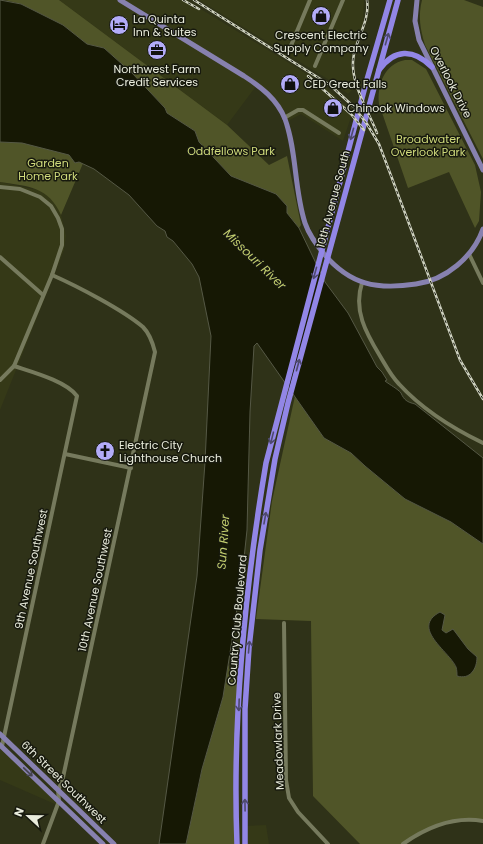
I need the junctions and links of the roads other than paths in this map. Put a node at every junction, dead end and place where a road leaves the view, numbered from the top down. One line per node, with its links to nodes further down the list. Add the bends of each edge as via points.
1 (120, 0): 11 (main road, via 264,89)
2 (310, 0): 7 (street)
3 (343, 0): 8 (street)
4 (390, 0): 24 (highway, 10th Avenue South, one-way to 24)
5 (398, 0): 10 (highway, 10th Avenue South, one-way to 5)
6 (417, 0): 9 (main road, Overlook Drive, via 416,31)
7 (290, 48)
8 (315, 66)
9 (432, 67): 10 (highway, via 424,59 406,53 384,63); 13 (main road, Overlook Drive)
10 (377, 74): 25 (highway, 10th Avenue South, one-way to 10)
11 (284, 118): 12 (street, via 303,110); 19 (main road, via 290,135 305,223 313,241 340,272)
12 (339, 133)
13 (483, 170)
14 (0, 187): 18 (street, via 36,195 51,206 62,229 62,244)
15 (483, 229): 16 (main road)
16 (469, 254): 19 (main road, via 441,276 421,283 381,286); 20 (street)
17 (0, 257): 21 (street)
18 (52, 275): 21 (street); 28 (street, 10th Avenue Southwest, via 115,309 143,328 150,337 155,356)
19 (362, 283): 26 (street, via 358,295 360,318 369,339 391,374 415,399)
20 (483, 283)
21 (43, 295): 22 (street)
22 (14, 366): 23 (street); 27 (street, 9th Avenue Southwest, via 57,382 72,390 77,396)
23 (0, 380)
24 (282, 400): 38 (highway, Country Club Boulevard, one-way to 38, via 266,463 244,629 237,762)
25 (288, 403): 39 (highway, Country Club Boulevard, one-way to 25, via 245,709 249,648 260,550 275,459)
26 (483, 444)
27 (65, 454): 28 (street); 30 (street, 9th Avenue Southwest)
28 (131, 468): 32 (street, 10th Avenue Southwest, via 62,782)
29 (284, 623): 40 (street, Meadowlark Drive, via 286,780 289,798 298,812)
30 (2, 736): 31 (street, 9th Avenue Southwest); 32 (main road, 6th Street Southwest)
31 (1, 746): 33 (main road, 6th Street Southwest, one-way to 33)
32 (58, 790): 33 (street, 10th Avenue Southwest); 37 (main road, 6th Street Southwest)
33 (59, 801): 35 (street, 10th Avenue Southwest); 36 (main road, 6th Street Southwest)
34 (483, 821): 41 (street, via 461,820 428,828)
35 (43, 844)
36 (103, 844)
37 (114, 844)
38 (238, 844)
39 (245, 844)
40 (328, 844)
41 (403, 844)

